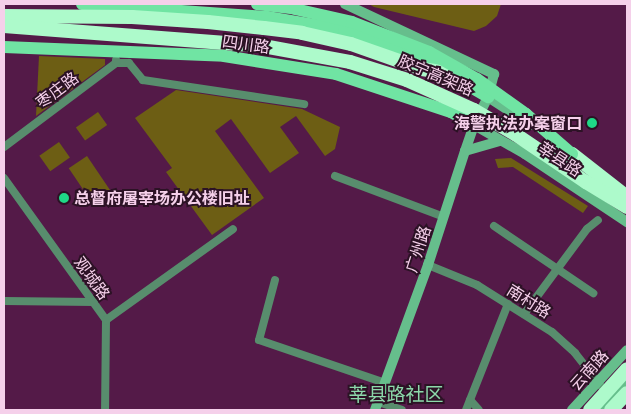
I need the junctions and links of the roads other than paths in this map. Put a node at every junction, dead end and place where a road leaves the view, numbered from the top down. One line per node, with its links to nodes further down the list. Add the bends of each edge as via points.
1 (92, 4): 8 (main road, 四川路, via 267,16 344,30 395,48)
2 (257, 4): 15 (main road, bridge, via 352,22 422,49 468,73 509,101)
3 (345, 4): 9 (street, 广州路, via 494,74)
4 (4, 16): 8 (highway, via 132,17 264,28 351,44 422,69)
5 (4, 26): 20 (highway, 胶宁高架路, bridge, via 284,48 350,62 407,80 474,110)
6 (4, 47): 7 (main road, 四川路)
7 (116, 57): 10 (street, via 129,63 143,80); 11 (main road, 四川路, via 224,56 336,74 451,112); 13 (street, 枣庄路)
8 (447, 73): 9 (main road, 四川路)
9 (488, 96): 11 (street, 广州路); 18 (street, 莘县路)
10 (304, 104)
11 (474, 125): 12 (street, 莘县路); 14 (street, 广州路)
12 (501, 141): 14 (street); 23 (street, 莘县路)
13 (4, 147)
14 (465, 151): 21 (street, 广州路)
15 (572, 154): 19 (highway)
16 (335, 176): 21 (street)
17 (4, 178): 31 (street, 观城路)
18 (627, 190)
19 (627, 197)
20 (627, 207)
21 (444, 216): 26 (street, 广州路)
22 (598, 220): 27 (street, via 587,229)
23 (627, 222)
24 (494, 226): 27 (street)
25 (233, 229): 34 (street)
26 (428, 265): 32 (street, 南村路, via 477,285); 39 (street, 广州路)
27 (557, 269): 29 (street); 33 (street)
28 (275, 280): 39 (street, via 259,340)
29 (593, 294)
30 (4, 301): 31 (street)
31 (94, 302): 34 (street, 观城路)
32 (508, 304): 33 (street, 南村路); 41 (street)
33 (524, 314): 38 (street, 南村路, via 552,332 575,353)
34 (106, 320): 44 (street, 观城路)
35 (627, 350): 38 (street, 云南路)
36 (627, 368): 49 (highway, bridge)
37 (627, 380): 42 (street)
38 (598, 382): 42 (street, 南村路); 48 (street, 云南路)
39 (385, 383): 43 (street, 广州路)
40 (627, 393): 42 (highway)
41 (470, 400): 46 (street); 47 (street)
42 (611, 404): 50 (street)
43 (377, 406): 45 (street)
44 (105, 410)
45 (402, 410)
46 (466, 410)
47 (479, 410)
48 (572, 410)
49 (590, 410)
50 (600, 410)

